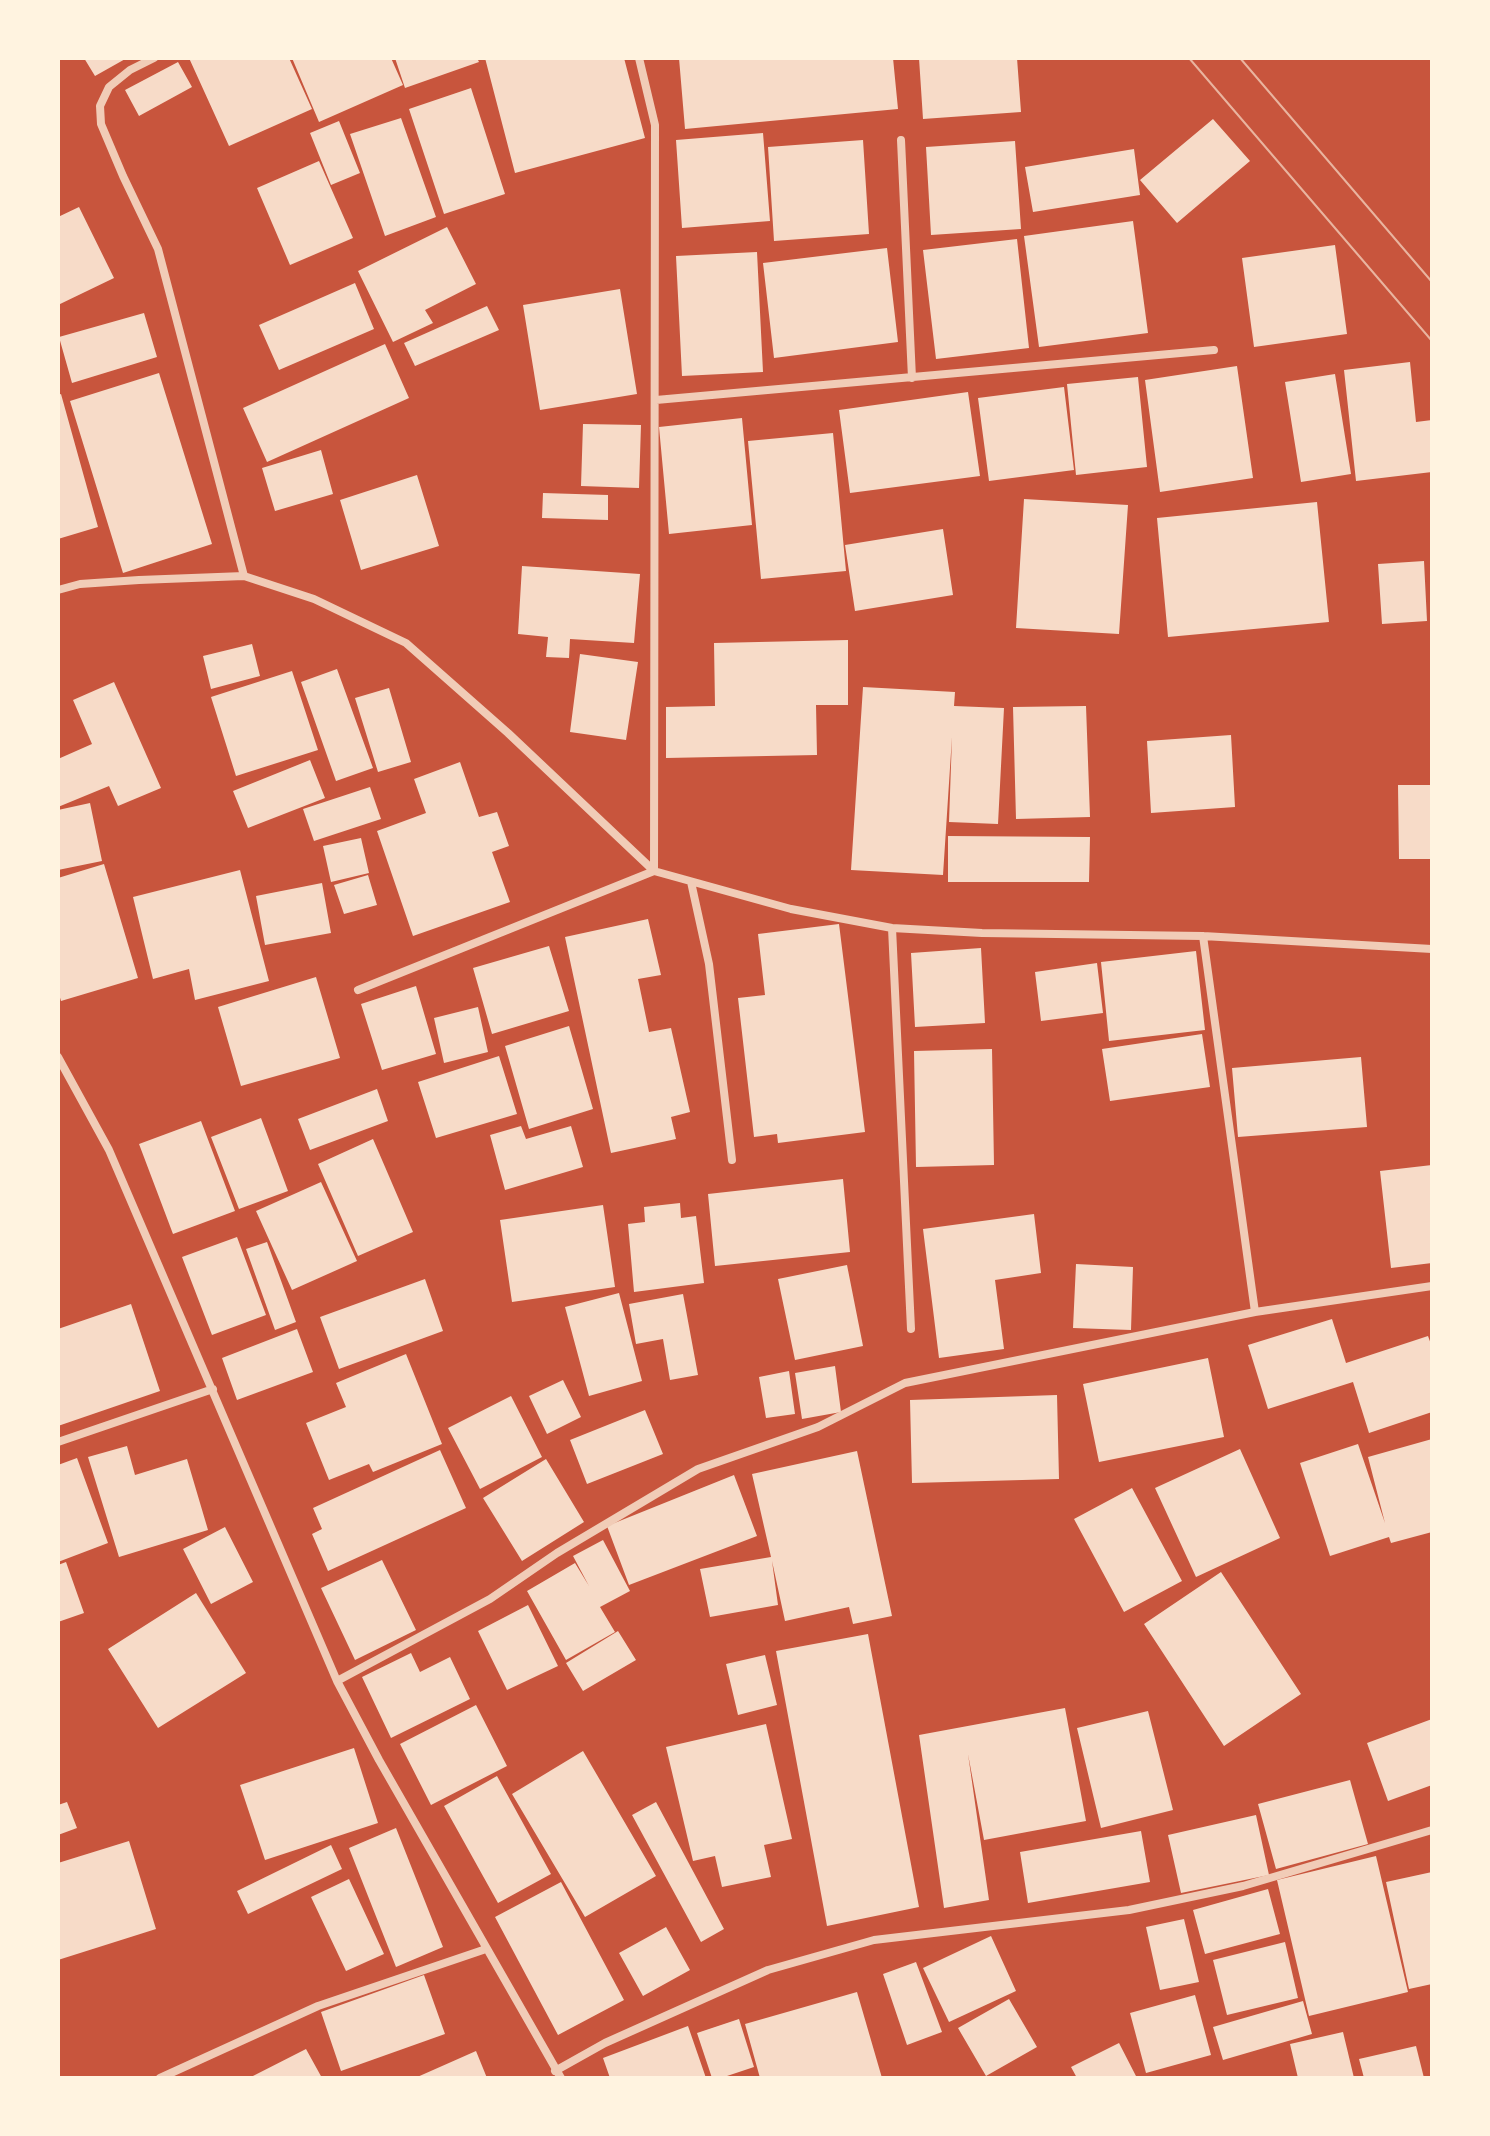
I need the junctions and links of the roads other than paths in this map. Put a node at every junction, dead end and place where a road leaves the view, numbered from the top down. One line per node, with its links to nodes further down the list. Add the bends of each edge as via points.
1 (154, 58): 7 (street, via 109,87 100,106 101,124 158,249)
2 (639, 58): 6 (street, via 655,125)
3 (901, 140): 5 (street)
4 (1214, 350): 5 (street)
5 (912, 378): 6 (street)
6 (656, 400): 9 (street)
7 (244, 576): 8 (street, via 80,584); 9 (street, via 314,599 406,643)
8 (58, 590)
9 (654, 871): 10 (street); 14 (street)
10 (691, 882): 11 (street, via 791,909); 16 (street, via 709,964)
11 (892, 928): 12 (street); 19 (street)
12 (1203, 936): 13 (street); 18 (street)
13 (1432, 949)
14 (358, 990)
15 (58, 1057): 20 (street, via 109,1150)
16 (732, 1160)
17 (1432, 1286): 18 (street)
18 (1255, 1312): 22 (street, via 905,1383 818,1427 698,1469 637,1502 490,1599)
19 (911, 1329)
20 (213, 1389): 21 (street); 22 (street)
21 (58, 1442)
22 (337, 1681): 24 (street)
23 (1432, 1830): 25 (street, via 1243,1886 1129,1910 874,1940 768,1970 605,2043)
24 (486, 1949): 25 (street); 26 (street, via 318,2006)
25 (558, 2074)
26 (160, 2078)

